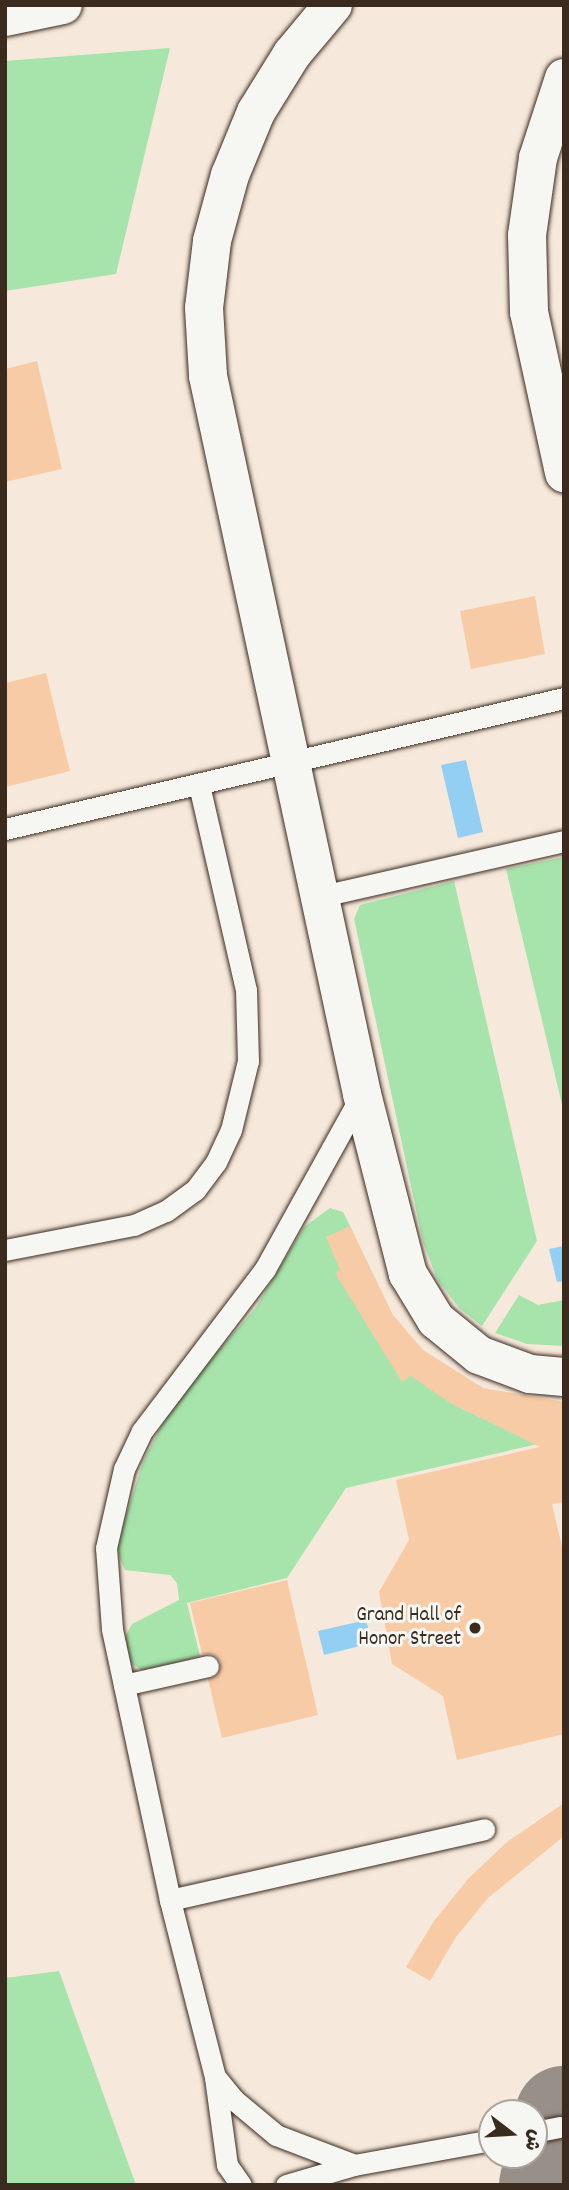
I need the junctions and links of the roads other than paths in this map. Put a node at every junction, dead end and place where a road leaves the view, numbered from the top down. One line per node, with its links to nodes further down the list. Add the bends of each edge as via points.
1 (63, 5): 3 (street)
2 (333, 5): 7 (street, via 292,54 256,112 212,241 205,308 210,390)
3 (5, 18)
4 (564, 78): 5 (street, via 538,158 527,235 529,312)
5 (564, 473)
6 (564, 698): 7 (lane)
7 (289, 763): 8 (lane); 11 (street)
8 (200, 785): 9 (lane); 13 (lane, via 246,990 248,1061 231,1130 216,1162 195,1190 166,1211 134,1225)
9 (5, 829)
10 (564, 841): 11 (lane)
11 (318, 897): 12 (street)
12 (362, 1094): 14 (street, via 398,1248 420,1298 436,1320 479,1355 530,1374); 16 (lane, via 272,1258 165,1397 124,1469 106,1548 106,1589)
13 (5, 1250)
14 (564, 1377)
15 (208, 1665): 16 (lane)
16 (124, 1685): 18 (lane)
17 (484, 1829): 18 (lane)
18 (170, 1900): 19 (lane)
19 (215, 2077): 23 (lane, via 233,2099 276,2135); 24 (lane, via 228,2165)
20 (560, 2127): 21 (lane)
21 (548, 2129)
22 (478, 2143): 23 (lane)
23 (354, 2165): 25 (lane)
24 (241, 2185)
25 (286, 2185)

